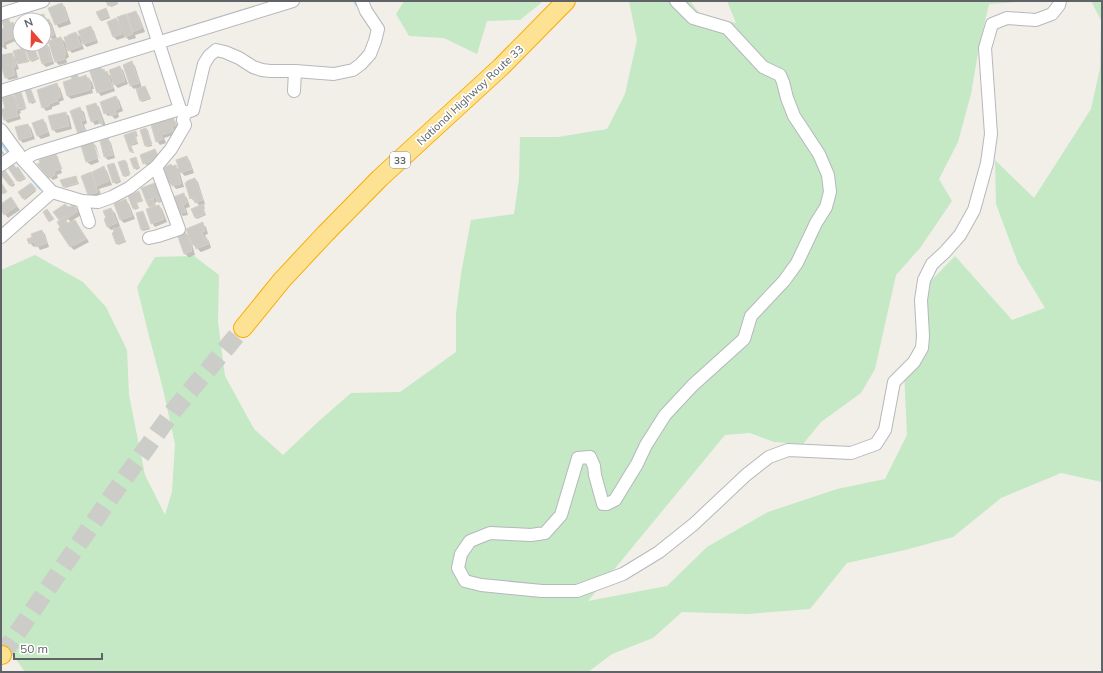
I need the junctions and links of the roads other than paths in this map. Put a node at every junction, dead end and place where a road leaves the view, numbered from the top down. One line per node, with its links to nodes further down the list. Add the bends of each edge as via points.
1 (43, 1): 8 (street)
2 (145, 1): 9 (street)
3 (293, 1): 9 (street)
4 (362, 1): 10 (street, via 378,29 370,54 361,64 353,70 334,74)
5 (566, 1): 23 (highway, National Highway Route 33 / 33, via 501,68 380,178 282,280)
6 (676, 1): 7 (street, via 693,18 727,28 763,67 780,75 794,116 816,149 828,175 830,192 826,207 797,263 751,316 744,339 693,385 665,415 614,500 603,504 590,457 578,458 561,515 544,533 490,533 470,541 461,554 458,568 465,582 542,591 578,591 623,574 659,552 768,457 788,450 851,453 876,444 885,430 894,382 914,362 922,348 921,300 924,280 932,264 960,235 974,210 987,164 991,134 985,48 992,24 1008,18 1036,20 1052,14)
7 (1060, 1)
8 (1, 14)
9 (158, 42): 11 (street); 13 (street)
10 (295, 71): 12 (street); 13 (street, via 262,70 216,50 204,64 193,110)
11 (1, 91)
12 (294, 91)
13 (183, 111): 15 (street); 17 (street, via 185,125 171,149)
14 (1, 130): 15 (street)
15 (20, 156): 16 (street); 18 (street)
16 (1, 165)
17 (156, 167): 19 (street, via 129,188 112,197 98,202); 22 (street, via 179,229)
18 (52, 192): 19 (street); 21 (street)
19 (82, 201): 20 (street)
20 (89, 222)
21 (1, 237)
22 (148, 238)
23 (243, 328)

